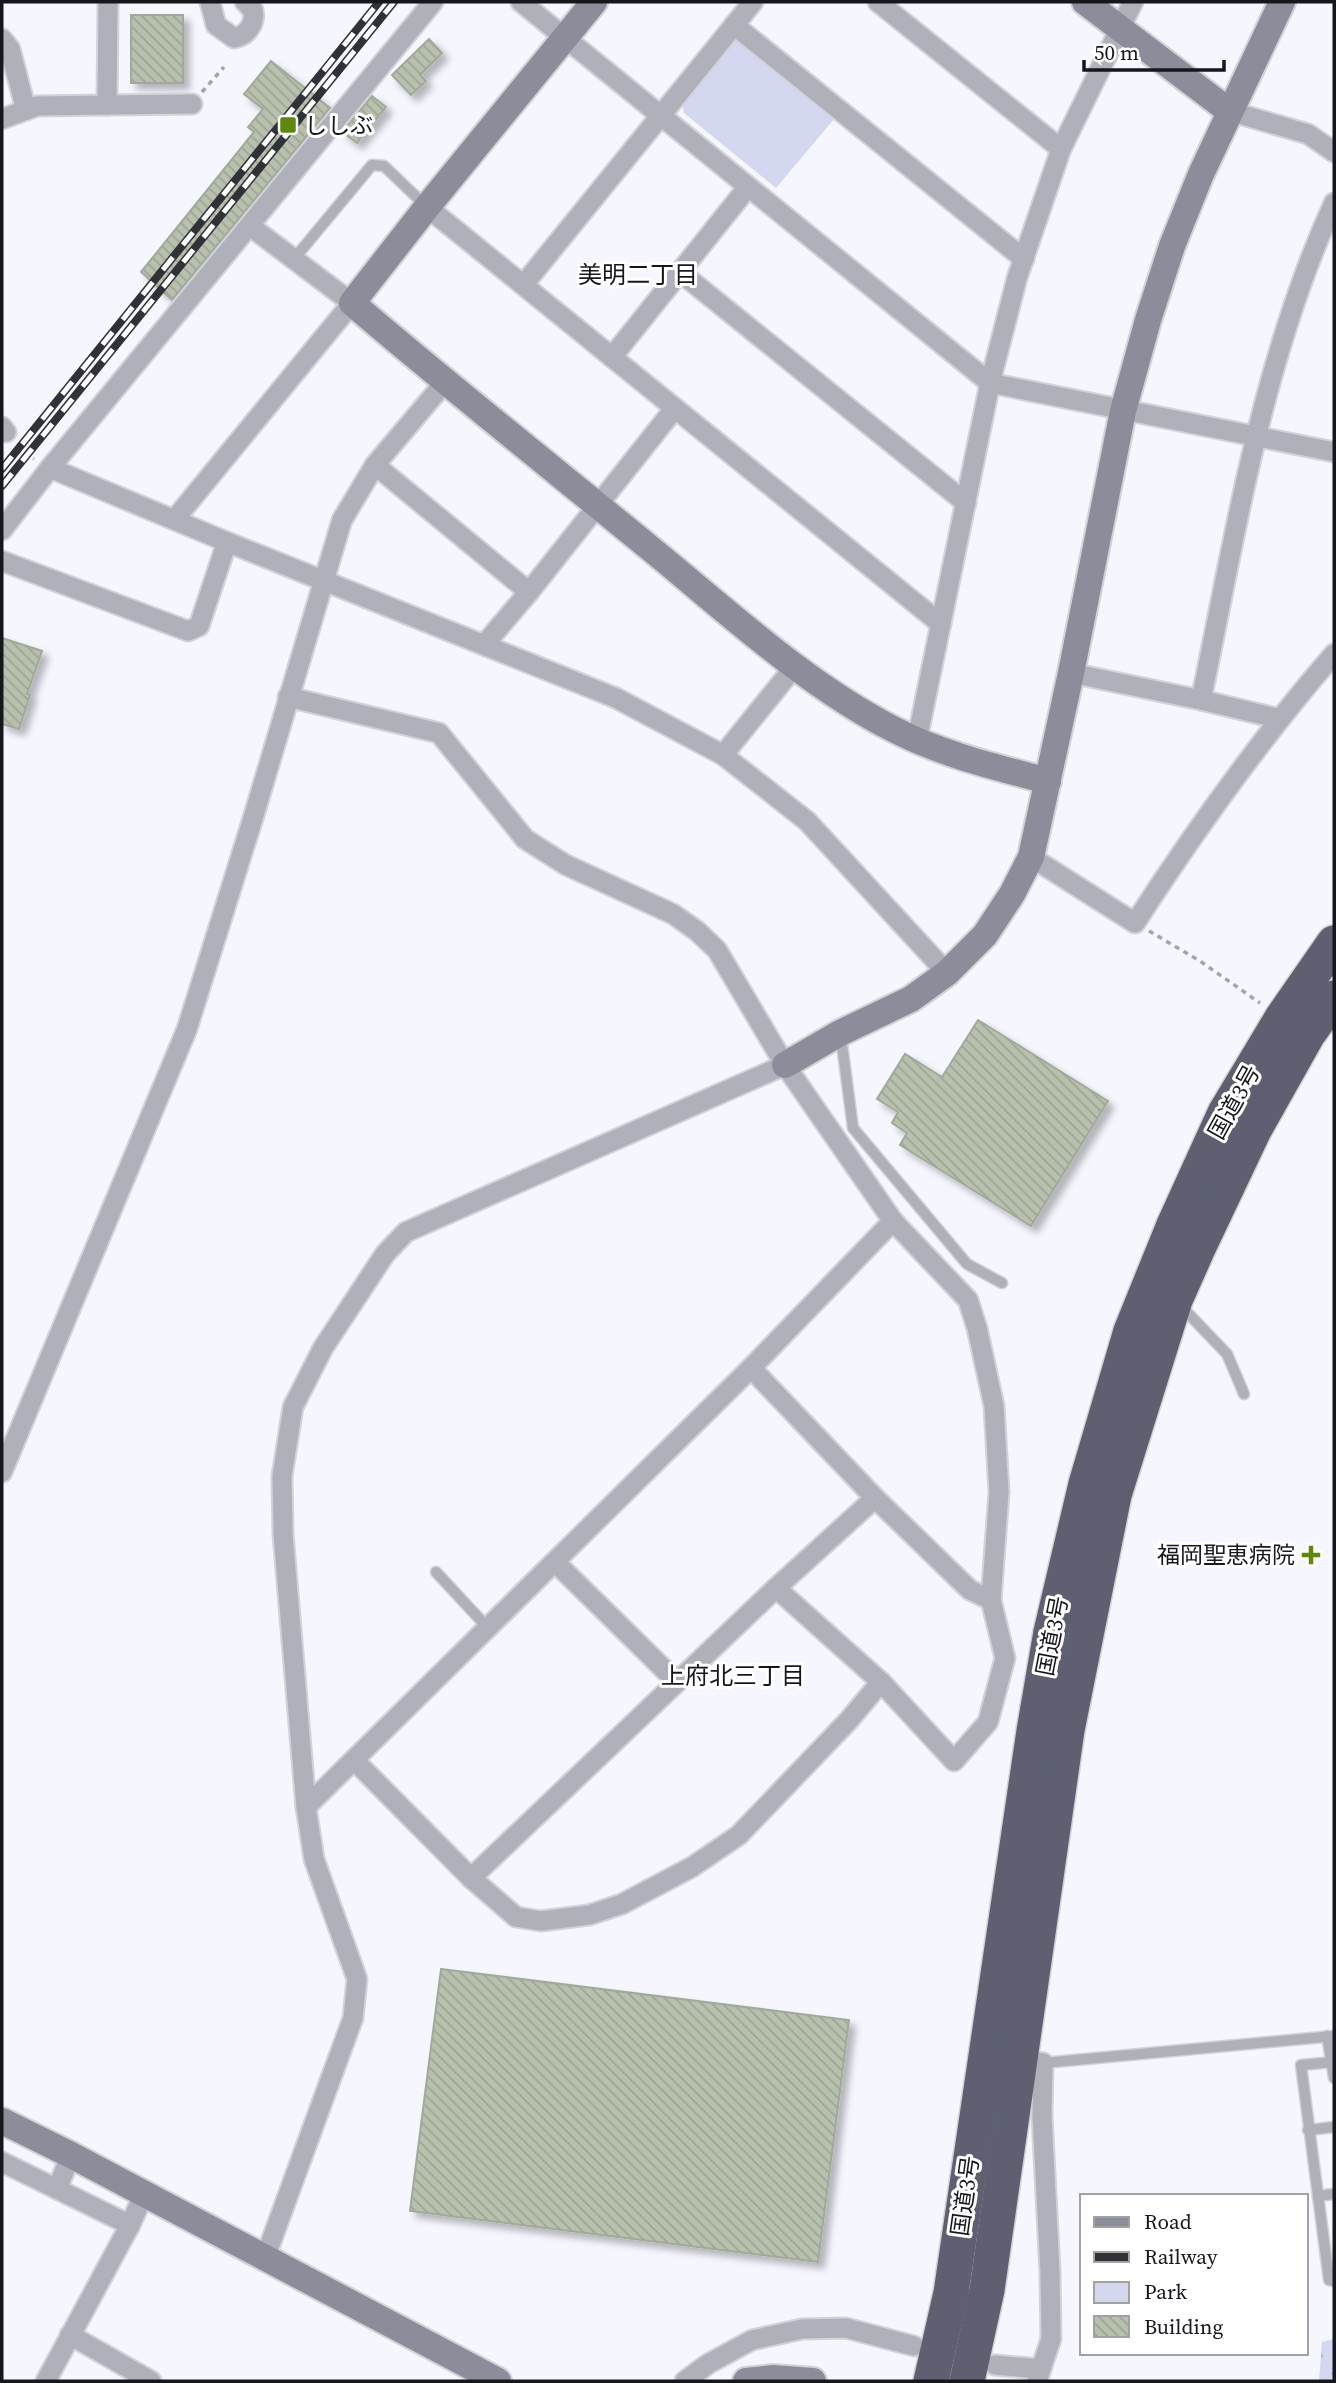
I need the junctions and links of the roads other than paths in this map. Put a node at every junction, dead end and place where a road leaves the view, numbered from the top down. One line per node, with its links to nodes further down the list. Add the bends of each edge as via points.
1 (108, 2): 17 (street)
2 (210, 2): 3 (street, via 216,25 234,38 244,35 254,22 253,10)
3 (246, 2)
4 (433, 2): 27 (street)
5 (521, 2): 14 (street)
6 (594, 2): 14 (street)
7 (753, 2): 12 (street)
8 (878, 2): 22 (street)
9 (1085, 2): 13 (street)
10 (1133, 2): 13 (street)
11 (1282, 2): 19 (street)
12 (734, 24): 20 (street); 29 (street)
13 (1121, 29): 19 (street); 22 (street)
14 (565, 37): 20 (street); 26 (street)
15 (2, 39): 18 (street, via 10,49)
16 (192, 104): 17 (street)
17 (107, 105): 18 (street)
18 (26, 110): 21 (street)
19 (1229, 111): 23 (street, via 1308,134); 37 (street, via 1172,246)
20 (661, 116): 24 (street); 31 (street)
21 (2, 119)
22 (1061, 149): 29 (street)
23 (1334, 152)
24 (748, 187): 30 (street); 35 (street)
25 (1334, 203): 38 (street, via 1281,340)
26 (427, 207): 28 (lane, via 384,166 372,165); 31 (street); 32 (street)
27 (250, 226): 28 (street); 41 (street)
28 (294, 259): 32 (street)
29 (1024, 259): 35 (street)
30 (680, 272): 33 (street); 42 (street)
31 (524, 285): 33 (street)
32 (352, 303): 34 (street); 44 (street)
33 (612, 357): 36 (street)
34 (444, 382): 40 (street); 43 (street)
35 (990, 383): 37 (street); 42 (street)
36 (676, 408): 43 (street); 50 (street)
37 (1123, 411): 38 (street); 54 (street)
38 (1256, 437): 39 (street); 56 (street)
39 (1334, 452)
40 (375, 465): 48 (street, via 342,520); 49 (street)
41 (50, 468): 44 (street); 45 (street)
42 (966, 503): 50 (street)
43 (598, 505): 49 (street); 53 (street)
44 (175, 519): 46 (street)
45 (2, 530)
46 (227, 542): 47 (street, via 199,626 188,631); 48 (street)
47 (2, 561)
48 (323, 580): 51 (street); 55 (street)
49 (529, 592): 51 (street)
50 (941, 624): 58 (street)
51 (484, 645): 59 (street, via 616,698)
52 (1334, 653): 57 (street)
53 (796, 666): 58 (street, via 843,700); 59 (street)
54 (1071, 673): 56 (street); 60 (street)
55 (288, 696): 66 (street, via 439,733 525,839 566,865 673,914 697,930 717,950); 72 (street, via 187,1028)
56 (1201, 700): 57 (street)
57 (1280, 719): 61 (street, via 1135,922)
58 (917, 740): 60 (street)
59 (723, 755): 63 (street, via 807,821)
60 (1048, 781): 61 (street)
61 (1031, 857): 63 (street, via 985,935)
62 (1334, 943): 110 (highway, 国道3号, via 1225,1113 1174,1224 1131,1332 1086,1483 1048,1645 951,2293)
63 (947, 973): 65 (street, via 911,999)
64 (1334, 998): 69 (highway, 国道3号, via 1308,1034 1254,1130)
65 (840, 1033): 66 (street); 68 (lane, via 853,1128 967,1264)
66 (785, 1065): 67 (street); 82 (street, via 406,1232 385,1254 323,1348 293,1407 282,1476)
67 (893, 1222): 70 (street); 77 (street, via 968,1300 977,1328 994,1406 999,1492)
68 (1002, 1283)
69 (1175, 1300): 71 (lane, via 1227,1354); 85 (highway, 国道3号, via 1114,1495 1086,1626 1067,1730)
70 (751, 1368): 73 (street); 74 (street)
71 (1244, 1394)
72 (2, 1472)
73 (875, 1498): 76 (street); 77 (street, via 970,1590)
74 (555, 1562): 78 (street); 79 (street)
75 (436, 1572): 78 (lane)
76 (776, 1588): 79 (street); 80 (street)
77 (991, 1600): 80 (street, via 1005,1658 988,1722 954,1761)
78 (488, 1628): 81 (street)
79 (677, 1682): 83 (street)
80 (881, 1682): 83 (street, via 739,1835 692,1867 622,1904 589,1915 541,1921 516,1917)
81 (354, 1760): 82 (street); 83 (street)
82 (306, 1807): 98 (street, via 314,1858 357,1979 353,2018)
83 (471, 1878)
84 (1331, 2036): 85 (lane); 86 (lane)
85 (1032, 2062): 102 (highway, 国道3号, via 987,2290); 103 (street, via 1042,2116 1050,2272 1051,2339)
86 (1333, 2062): 87 (lane); 90 (lane, via 1301,2065)
87 (1334, 2078)
88 (2, 2121): 91 (street)
89 (1334, 2127): 90 (lane)
90 (1308, 2130): 96 (lane)
91 (71, 2155): 93 (street); 94 (street)
92 (2, 2162): 93 (street)
93 (57, 2189): 97 (street)
94 (144, 2194): 97 (street); 98 (street)
95 (1334, 2194): 96 (lane)
96 (1318, 2196): 99 (lane, via 1329,2280)
97 (130, 2225): 100 (street)
98 (265, 2258): 106 (street)
99 (1334, 2281)
100 (69, 2335): 104 (street); 105 (street)
101 (914, 2346): 107 (street, via 846,2328 802,2329 752,2340)
102 (981, 2373): 103 (street)
103 (1038, 2375)
104 (46, 2381)
105 (151, 2381)
106 (498, 2381)
107 (685, 2381)
108 (746, 2381): 109 (street)
109 (813, 2381)
110 (931, 2381)

